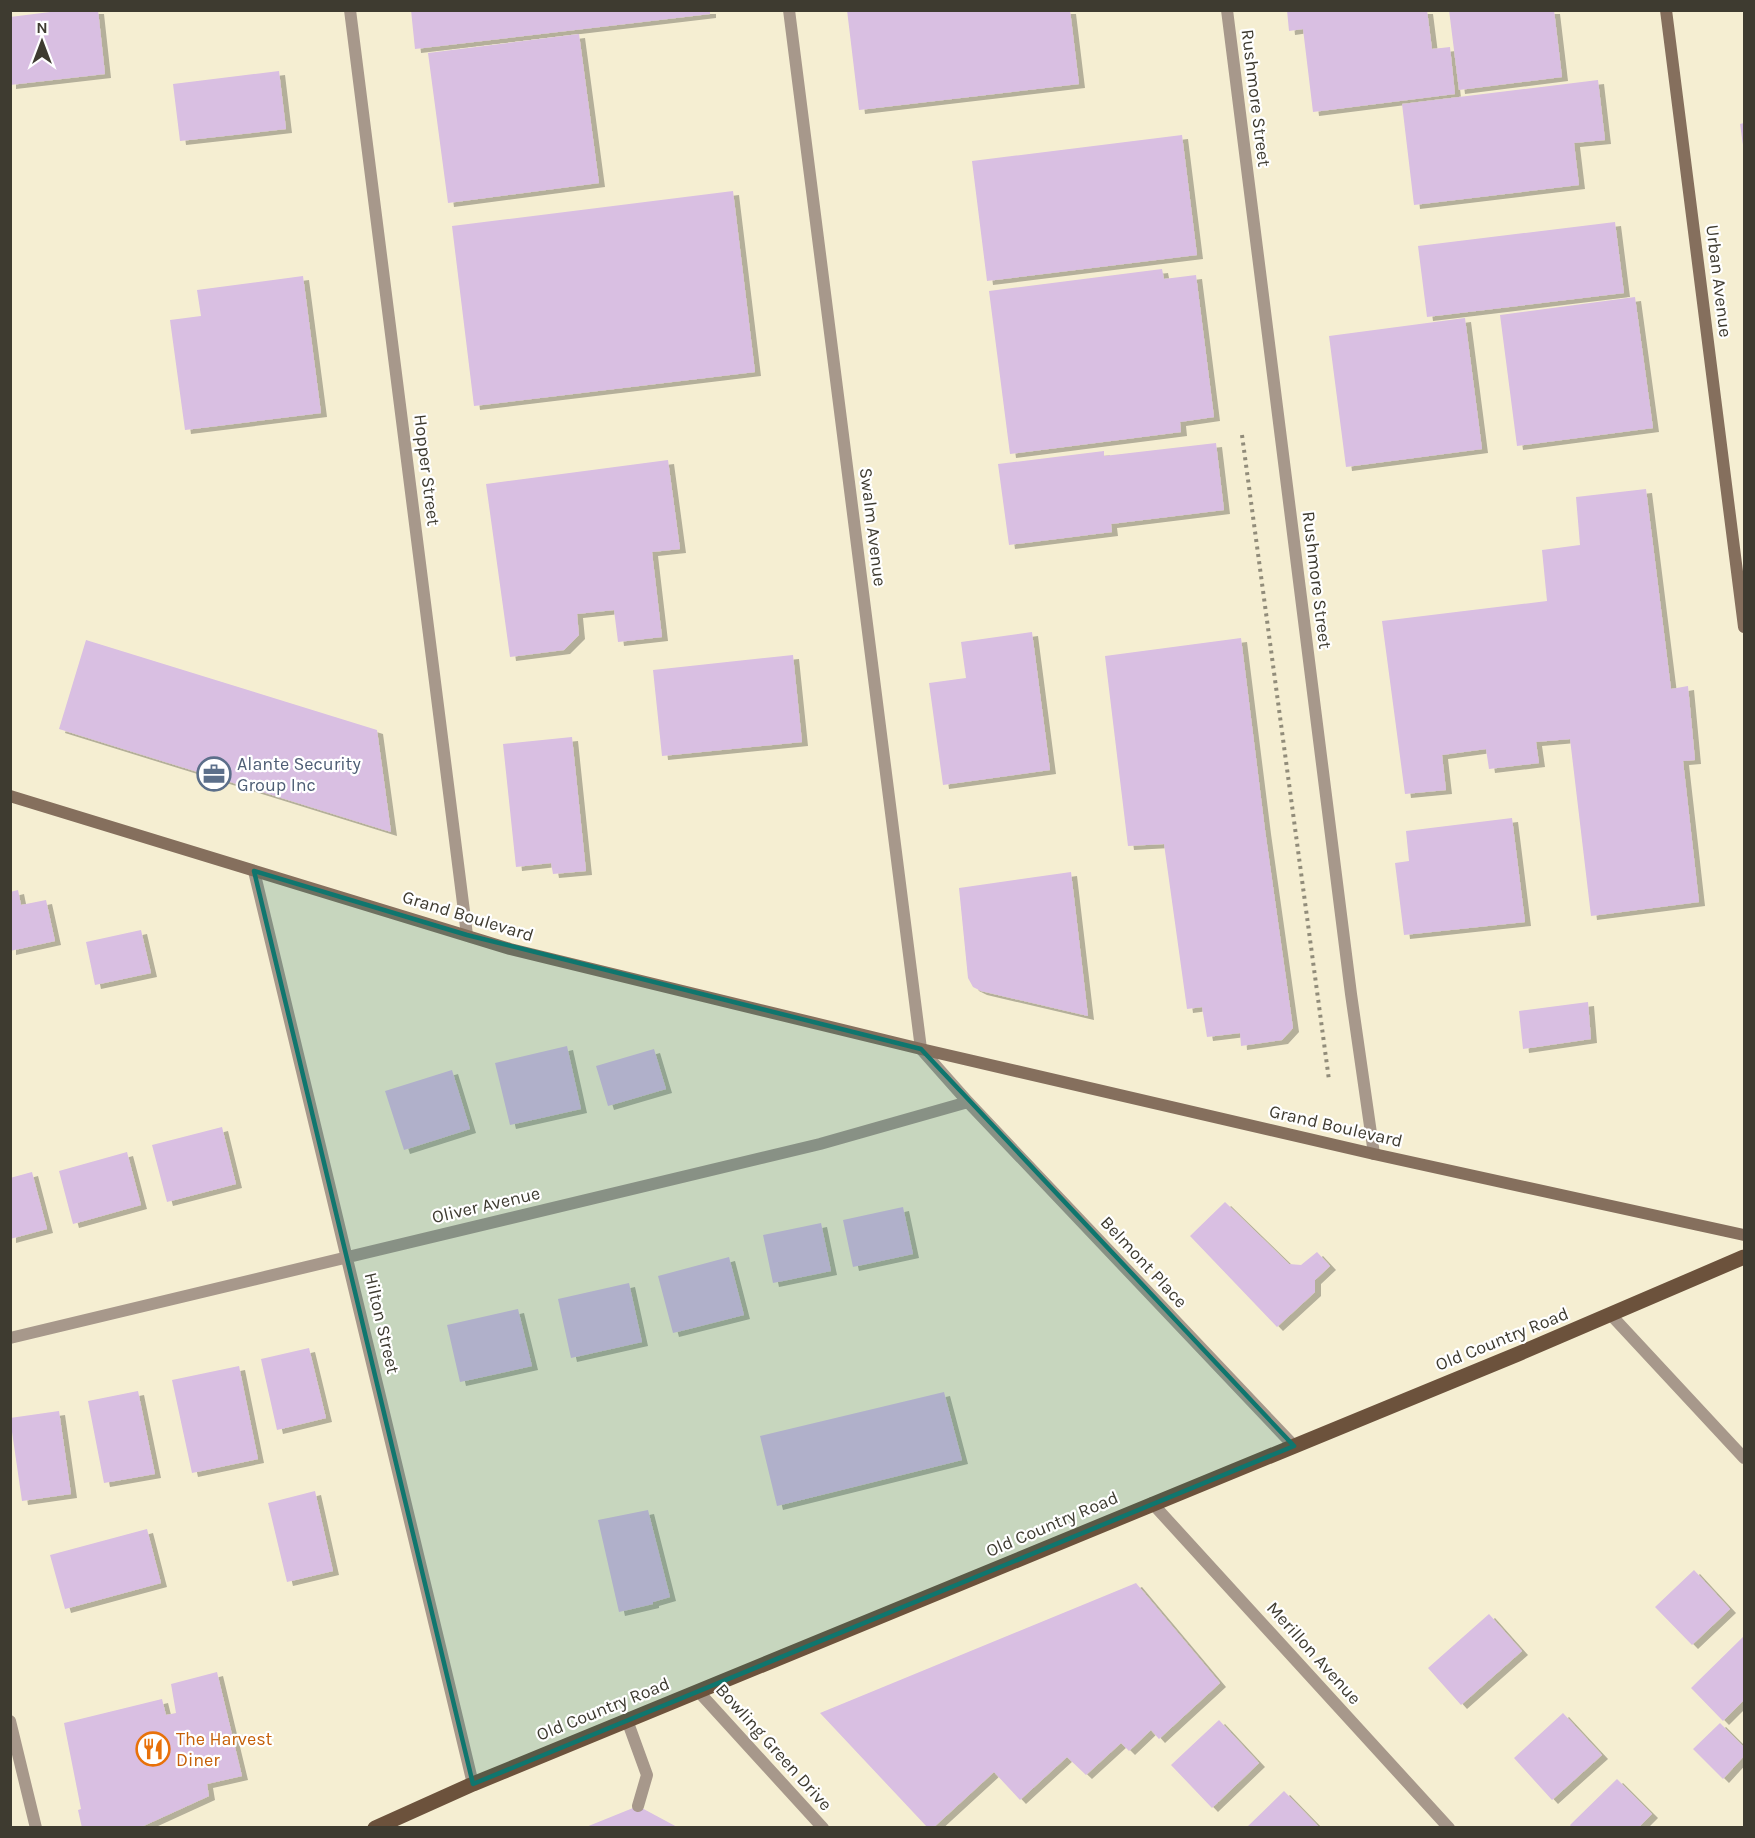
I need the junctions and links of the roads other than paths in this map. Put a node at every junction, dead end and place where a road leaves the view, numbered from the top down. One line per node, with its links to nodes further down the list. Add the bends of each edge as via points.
1 (350, 10): 8 (street, Hopper Street)
2 (789, 10): 9 (street, Swalm Avenue)
3 (1227, 10): 11 (street, Rushmore Street)
4 (1666, 10): 5 (street, Urban Avenue)
5 (1744, 627)
6 (10, 796): 7 (street, Grand Boulevard)
7 (254, 871): 8 (street, Grand Boulevard); 13 (street, Hilton Street)
8 (467, 935): 9 (street, Grand Boulevard, via 510,949)
9 (921, 1049): 10 (street); 11 (street, Grand Boulevard)
10 (968, 1102): 13 (street, Oliver Avenue, via 820,1144); 17 (street, Belmont Place)
11 (1374, 1154): 12 (street, Grand Boulevard)
12 (1744, 1235)
13 (347, 1257): 16 (street, Oliver Avenue); 23 (street, Hilton Street)
14 (1744, 1257): 15 (main road, Old Country Road)
15 (1611, 1315): 17 (main road, Old Country Road); 18 (street)
16 (10, 1338)
17 (1294, 1446): 19 (main road, Old Country Road)
18 (1744, 1458)
19 (1152, 1503): 20 (main road, Old Country Road); 28 (street, Merillon Avenue)
20 (698, 1691): 21 (main road, Old Country Road); 27 (street, Bowling Green Drive)
21 (627, 1720): 23 (main road, Old Country Road); 24 (street, via 647,1775)
22 (10, 1721): 25 (street)
23 (473, 1784): 26 (main road, Old Country Road)
24 (638, 1806)
25 (36, 1827)
26 (375, 1827)
27 (823, 1827)
28 (1449, 1827)

